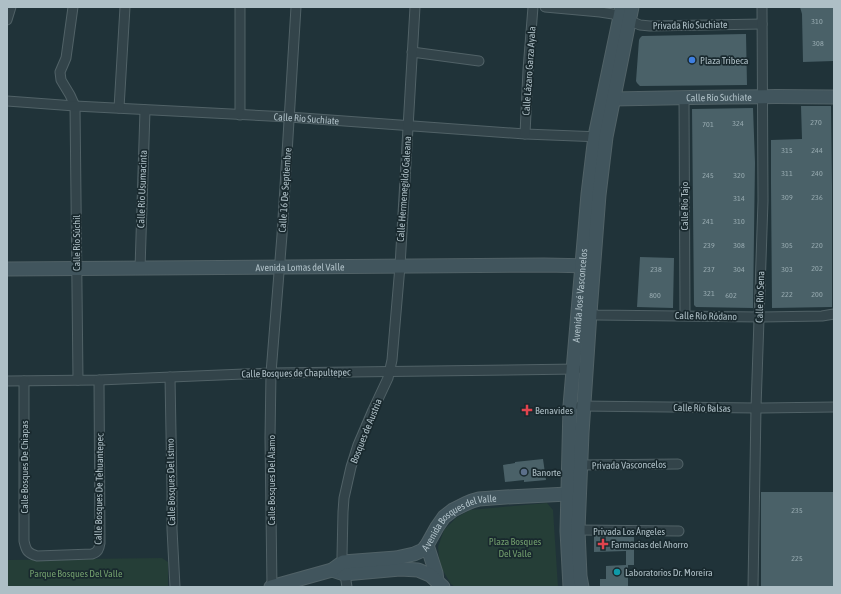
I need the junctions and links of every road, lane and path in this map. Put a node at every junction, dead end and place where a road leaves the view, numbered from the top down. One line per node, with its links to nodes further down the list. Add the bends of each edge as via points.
1 (11, 7): 12 (street)
2 (73, 7): 21 (street, via 66,58 60,72 61,80)
3 (126, 7): 22 (street)
4 (240, 7): 24 (street)
5 (296, 7): 25 (street, Calle 16 De Septiembre)
6 (415, 7): 14 (street, Calle Hermenegildo Galeana)
7 (533, 7): 27 (street, Calle Lázaro Garza Ayala)
8 (545, 7): 11 (street, Privada Río Suchiate)
9 (632, 7): 11 (street, Avenida José Vasconcelos)
10 (762, 7): 13 (street, Calle Río Sena)
11 (624, 15): 13 (street, Privada Río Suchiate, via 640,25 650,26); 19 (street, Avenida José Vasconcelos)
12 (7, 20)
13 (762, 24): 16 (street, Calle Río Sena)
14 (412, 52): 15 (street); 26 (street, Calle Hermenegildo Galeana)
15 (479, 61)
16 (763, 96): 17 (street, Calle Río Suchiate); 18 (street, Calle Río Suchiate); 38 (street, Calle Río Sena)
17 (684, 97): 19 (street, Calle Río Suchiate); 37 (street, Calle Río Tajo)
18 (834, 97)
19 (608, 99): 28 (street, Avenida José Vasconcelos)
20 (7, 101): 21 (street, Calle Río Suchiate)
21 (75, 106): 22 (street, Calle Río Suchiate); 33 (street, Calle Río Súchil)
22 (119, 108): 23 (street, Calle Río Suchiate)
23 (145, 110): 24 (street, Calle Río Suchiate); 34 (street, Calle Río Usumacinta)
24 (240, 115): 25 (street, Calle Río Suchiate)
25 (289, 117): 26 (street, Calle Río Suchiate); 31 (street, Calle 16 De Septiembre)
26 (408, 126): 27 (street, Calle Río Suchiate); 29 (street, Calle Hermenegildo Galeana)
27 (525, 134): 28 (street, Calle Río Suchiate)
28 (601, 137): 30 (street, Avenida José Vasconcelos, via 599,195)
29 (400, 266): 30 (street, Avenida Lomas del Valle); 31 (street, Avenida Lomas del Valle); 40 (street, Calle Hermenegildo Galeana)
30 (588, 266): 35 (street, Avenida José Vasconcelos)
31 (279, 267): 34 (street, Avenida Lomas del Valle); 41 (street, Calle 16 De Septiembre)
32 (7, 269): 33 (street, Avenida Lomas del Valle)
33 (76, 269): 34 (street, Avenida Lomas del Valle); 43 (street, Calle Río Súchil)
34 (140, 269)
35 (584, 311): 37 (street, Calle Río Ródano, via 596,315); 39 (street, Avenida José Vasconcelos)
36 (834, 314): 38 (street, Calle Río Ródano)
37 (685, 316): 38 (street, Calle Río Ródano)
38 (759, 317): 50 (street, Calle Río Sena)
39 (580, 369): 40 (street, Calle Bosques de Chapultepec); 47 (street, Avenida José Vasconcelos); 48 (street, Avenida José Vasconcelos)
40 (390, 371): 41 (street, Calle Bosques de Chapultepec); 58 (street, Bosques de Austria, via 351,467 342,512)
41 (271, 373): 42 (street, Calle Bosques de Chapultepec); 61 (street, Calle Bosques Del Álamo)
42 (170, 378): 44 (street, Calle Bosques de Chapultepec); 60 (street, Calle Bosques Del Istmo)
43 (78, 380): 44 (street, Calle Bosques de Chapultepec); 45 (street, Calle Bosques de Chapultepec)
44 (99, 380): 57 (street, Calle Bosques De Tehuantepec, via 98,550 92,554 37,556)
45 (24, 381): 46 (street, Calle Bosques de Chapultepec); 57 (street, Calle Bosques De Chiapas, via 24,541)
46 (7, 382)
47 (570, 406): 48 (street, Calle Río Balsas); 53 (street, Avenida José Vasconcelos)
48 (584, 406): 50 (street, Calle Río Balsas); 52 (street, Avenida José Vasconcelos)
49 (834, 407): 50 (street, Calle Río Balsas)
50 (756, 408): 65 (street, Calle Río Sena)
51 (678, 464): 52 (street, Privada Vasconcelos)
52 (581, 465): 54 (street, Avenida José Vasconcelos)
53 (568, 494): 54 (street); 56 (street, Avenida Bosques del Valle, via 479,499 465,504 444,517); 63 (street, Avenida José Vasconcelos, via 567,542)
54 (578, 530): 55 (street, Privada Los Ángeles); 64 (street, Avenida José Vasconcelos)
55 (679, 531)
56 (428, 545): 58 (street, Avenida Bosques del Valle, via 423,550 405,557); 59 (street)
57 (29, 553)
58 (340, 569): 59 (street, Avenida Bosques del Valle, via 411,568 430,575); 61 (street, Avenida Bosques del Valle); 62 (street, Bosques de Austria)
59 (440, 584)
60 (175, 587)
61 (272, 587)
62 (347, 587)
63 (570, 587)
64 (582, 587)
65 (753, 587)

